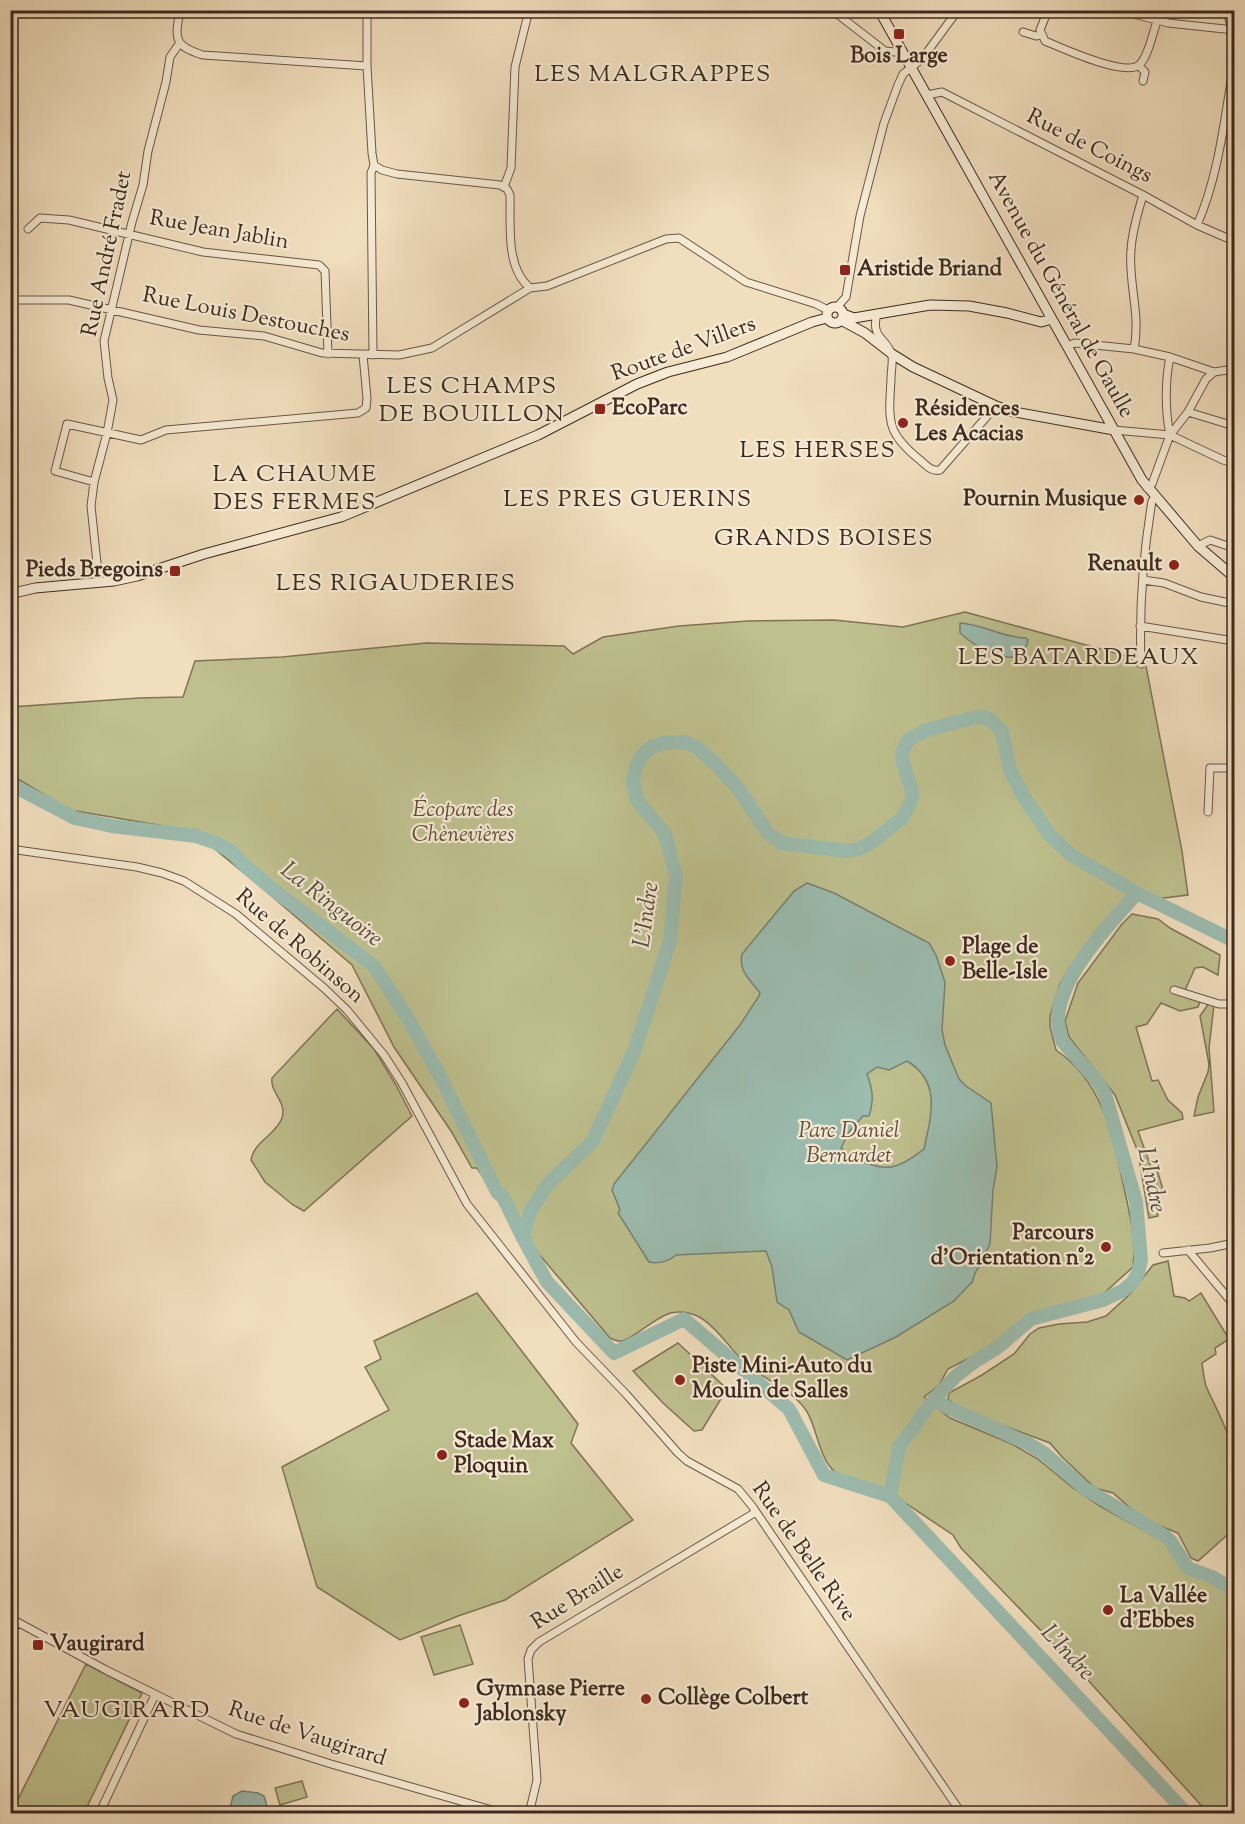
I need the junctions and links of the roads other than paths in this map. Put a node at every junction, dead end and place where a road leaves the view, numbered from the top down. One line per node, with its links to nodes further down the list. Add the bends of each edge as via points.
1 (11, 10): 11 (street)
2 (180, 10): 16 (street, via 176,33)
3 (367, 10): 19 (street)
4 (529, 10): 25 (street, via 515,67 511,168)
5 (832, 10): 17 (street, via 885,51)
6 (879, 10): 17 (main road, Avenue du Général de Gaulle)
7 (958, 10): 21 (street, via 922,60)
8 (1048, 10): 15 (street)
9 (1119, 10): 12 (street)
10 (1226, 10): 13 (street)
11 (10, 16)
12 (1157, 21): 13 (street); 20 (street)
13 (1232, 30)
14 (1023, 32): 15 (street)
15 (1041, 35): 20 (street, via 1045,41 1087,59 1131,69)
16 (179, 44): 19 (street, via 203,55); 29 (street, Rue André Fradet, via 170,57)
17 (901, 50): 21 (main road, Avenue du Général de Gaulle)
18 (1234, 63): 27 (street, via 1212,174)
19 (367, 66): 24 (street)
20 (1139, 66): 22 (street, via 1145,72)
21 (911, 67): 23 (main road, Avenue du Général de Gaulle); 34 (street, via 903,74 885,123 860,216 846,297)
22 (1143, 81)
23 (927, 95): 26 (street, Rue de Coings, via 942,92); 36 (main road, Avenue du Général de Gaulle)
24 (374, 165): 25 (street, via 406,175); 42 (street)
25 (504, 187): 31 (street, via 510,195 516,269)
26 (1143, 195): 27 (street, Rue de Coings); 38 (street, via 1131,251 1137,331)
27 (1197, 225): 30 (street, Rue de Coings)
28 (28, 229): 29 (street, Rue Jean Jablin, via 40,218 69,220)
29 (129, 234): 33 (street, Rue André Fradet); 39 (street, Rue Jean Jablin, via 203,252 319,265 325,271)
30 (1234, 241)
31 (530, 288): 34 (street, Rue Louis Destouches, via 547,286 666,239 678,238 746,282); 42 (street, Rue Louis Destouches, via 432,348 399,355)
32 (10, 300): 33 (street, Rue Louis Destouches, via 69,300)
33 (112, 309): 39 (street, Rue Louis Destouches, via 199,330 264,336); 50 (street, Rue André Fradet, via 104,341 113,400)
34 (835, 314): 35 (main road, via 854,318); 40 (main road); 60 (main road, Route de Villers, via 727,357 637,384 538,435 341,517 155,571)
35 (877, 314): 36 (main road, via 939,305 979,308 1041,321); 40 (street, via 877,334)
36 (1052, 319): 37 (main road, Avenue du Général de Gaulle)
37 (1066, 346): 38 (street, via 1075,343); 49 (main road, Avenue du Général de Gaulle)
38 (1134, 349): 43 (street)
39 (328, 354): 41 (street, Rue Louis Destouches)
40 (892, 354): 46 (main road); 46 (street, via 889,420 893,433 932,469 940,470)
41 (363, 355): 42 (street, Rue Louis Destouches); 50 (street, via 367,398 366,408 358,412 166,430 141,440)
42 (373, 355)
43 (1170, 357): 45 (street); 51 (street)
44 (1234, 369): 45 (street)
45 (1214, 372): 47 (street)
46 (996, 406): 49 (main road)
47 (1188, 412): 48 (street); 51 (street)
48 (1234, 426)
49 (1114, 430): 51 (street); 54 (main road, Avenue du Général de Gaulle)
50 (107, 433): 53 (street, Rue André Fradet); 53 (street, via 67,424 56,471)
51 (1170, 435): 52 (street); 54 (street)
52 (1234, 463)
53 (94, 482): 60 (street, Rue André Fradet, via 91,506)
54 (1147, 488): 55 (main road, Avenue du Général de Gaulle)
55 (1155, 497): 56 (main road, Avenue du Général de Gaulle); 59 (street)
56 (1198, 546): 57 (street, via 1210,540); 58 (main road, Avenue du Général de Gaulle)
57 (1234, 548)
58 (1234, 577)
59 (1143, 580): 62 (street); 63 (street)
60 (99, 582): 61 (main road, Route de Villers)
61 (10, 594)
62 (1234, 604)
63 (1140, 626): 64 (street); 65 (street)
64 (1234, 641)
65 (1141, 663)
66 (1234, 768): 67 (street, via 1210,768)
67 (1208, 812)
68 (10, 849): 71 (street, Rue de Robinson, via 162,873 184,881 236,914 324,988 367,1032 402,1083)
69 (1174, 990): 70 (street, via 1219,1004)
70 (1234, 1004)
71 (467, 1204): 76 (street, Rue de Belle Rive, via 576,1342 678,1453 738,1489)
72 (1234, 1242): 73 (street)
73 (1188, 1250): 74 (street); 75 (street)
74 (1163, 1253)
75 (1234, 1305)
76 (756, 1512): 82 (street, Rue Braille, via 531,1650 528,1659 537,1780); 83 (street, Rue de Belle Rive)
77 (14, 1620): 78 (street); 79 (street, Rue de Vaugirard)
78 (10, 1636)
79 (155, 1695): 80 (street); 81 (street, Rue de Vaugirard, via 254,1740)
80 (99, 1814)
81 (506, 1814)
82 (529, 1814)
83 (962, 1814)

